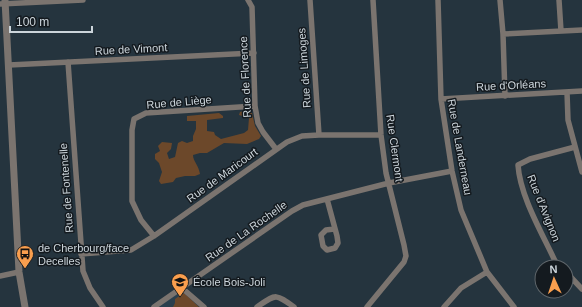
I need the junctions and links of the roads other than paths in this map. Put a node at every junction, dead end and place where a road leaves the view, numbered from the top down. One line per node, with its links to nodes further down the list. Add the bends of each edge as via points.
1 (72, 0): 2 (street); 9 (street)
2 (83, 0)
3 (248, 0): 13 (street, Rue de Florence, via 252,7)
4 (310, 0): 21 (street, Rue de Limoges)
5 (373, 0): 22 (street, Rue Clermont)
6 (438, 0): 19 (street, Rue de Landerneau)
7 (500, 0): 12 (street)
8 (559, 0): 11 (street)
9 (3, 3): 15 (street)
10 (582, 30): 11 (street)
11 (561, 31): 12 (street)
12 (503, 34): 18 (street)
13 (254, 53): 14 (street, Rue de Vimont); 20 (street, Rue de Florence)
14 (68, 62): 15 (street, Rue de Vimont); 31 (street, Rue de Fontenelle)
15 (9, 65): 33 (street)
16 (582, 91): 17 (street, Rue d'Orléans)
17 (567, 92): 18 (street, Rue d'Orléans); 23 (street, via 568,120)
18 (505, 96): 19 (street, Rue d'Orléans)
19 (441, 99): 25 (street, Rue de Landerneau)
20 (255, 106): 24 (street, Rue de Florence, via 262,132); 30 (street, Rue de Liège, via 146,113 134,119 132,201 141,220)
21 (319, 135): 22 (street, Rue de Maricourt); 24 (street, Rue de Maricourt, via 302,136)
22 (381, 135): 27 (street, Rue Clermont)
23 (575, 147): 26 (street); 32 (street, Rue d'Avignon, via 530,159 518,166 531,210)
24 (276, 149): 30 (street, Rue de Maricourt)
25 (452, 171): 27 (street, Rue de La Rochelle); 34 (street, Rue de Landerneau, via 461,210)
26 (582, 171)
27 (389, 183): 28 (street, Rue de La Rochelle); 45 (street, Rue Clermont, via 406,256)
28 (327, 199): 29 (street); 37 (street, Rue de La Rochelle, via 303,205 292,211)
29 (334, 229)
30 (154, 236): 31 (street, Rue de Maricourt, via 131,250)
31 (81, 254): 40 (street, Rue de Fontenelle, via 83,271 90,288)
32 (554, 259)
33 (20, 272): 35 (street); 39 (street)
34 (487, 272): 46 (street, via 461,288); 47 (street, Rue de Landerneau)
35 (0, 276)
36 (574, 280): 38 (street)
37 (182, 288): 41 (street, Rue de La Rochelle); 42 (street)
38 (582, 289)
39 (25, 307)
40 (103, 307)
41 (154, 307)
42 (204, 307)
43 (257, 307): 44 (street, via 278,296)
44 (294, 307)
45 (368, 307)
46 (444, 307)
47 (514, 307)

